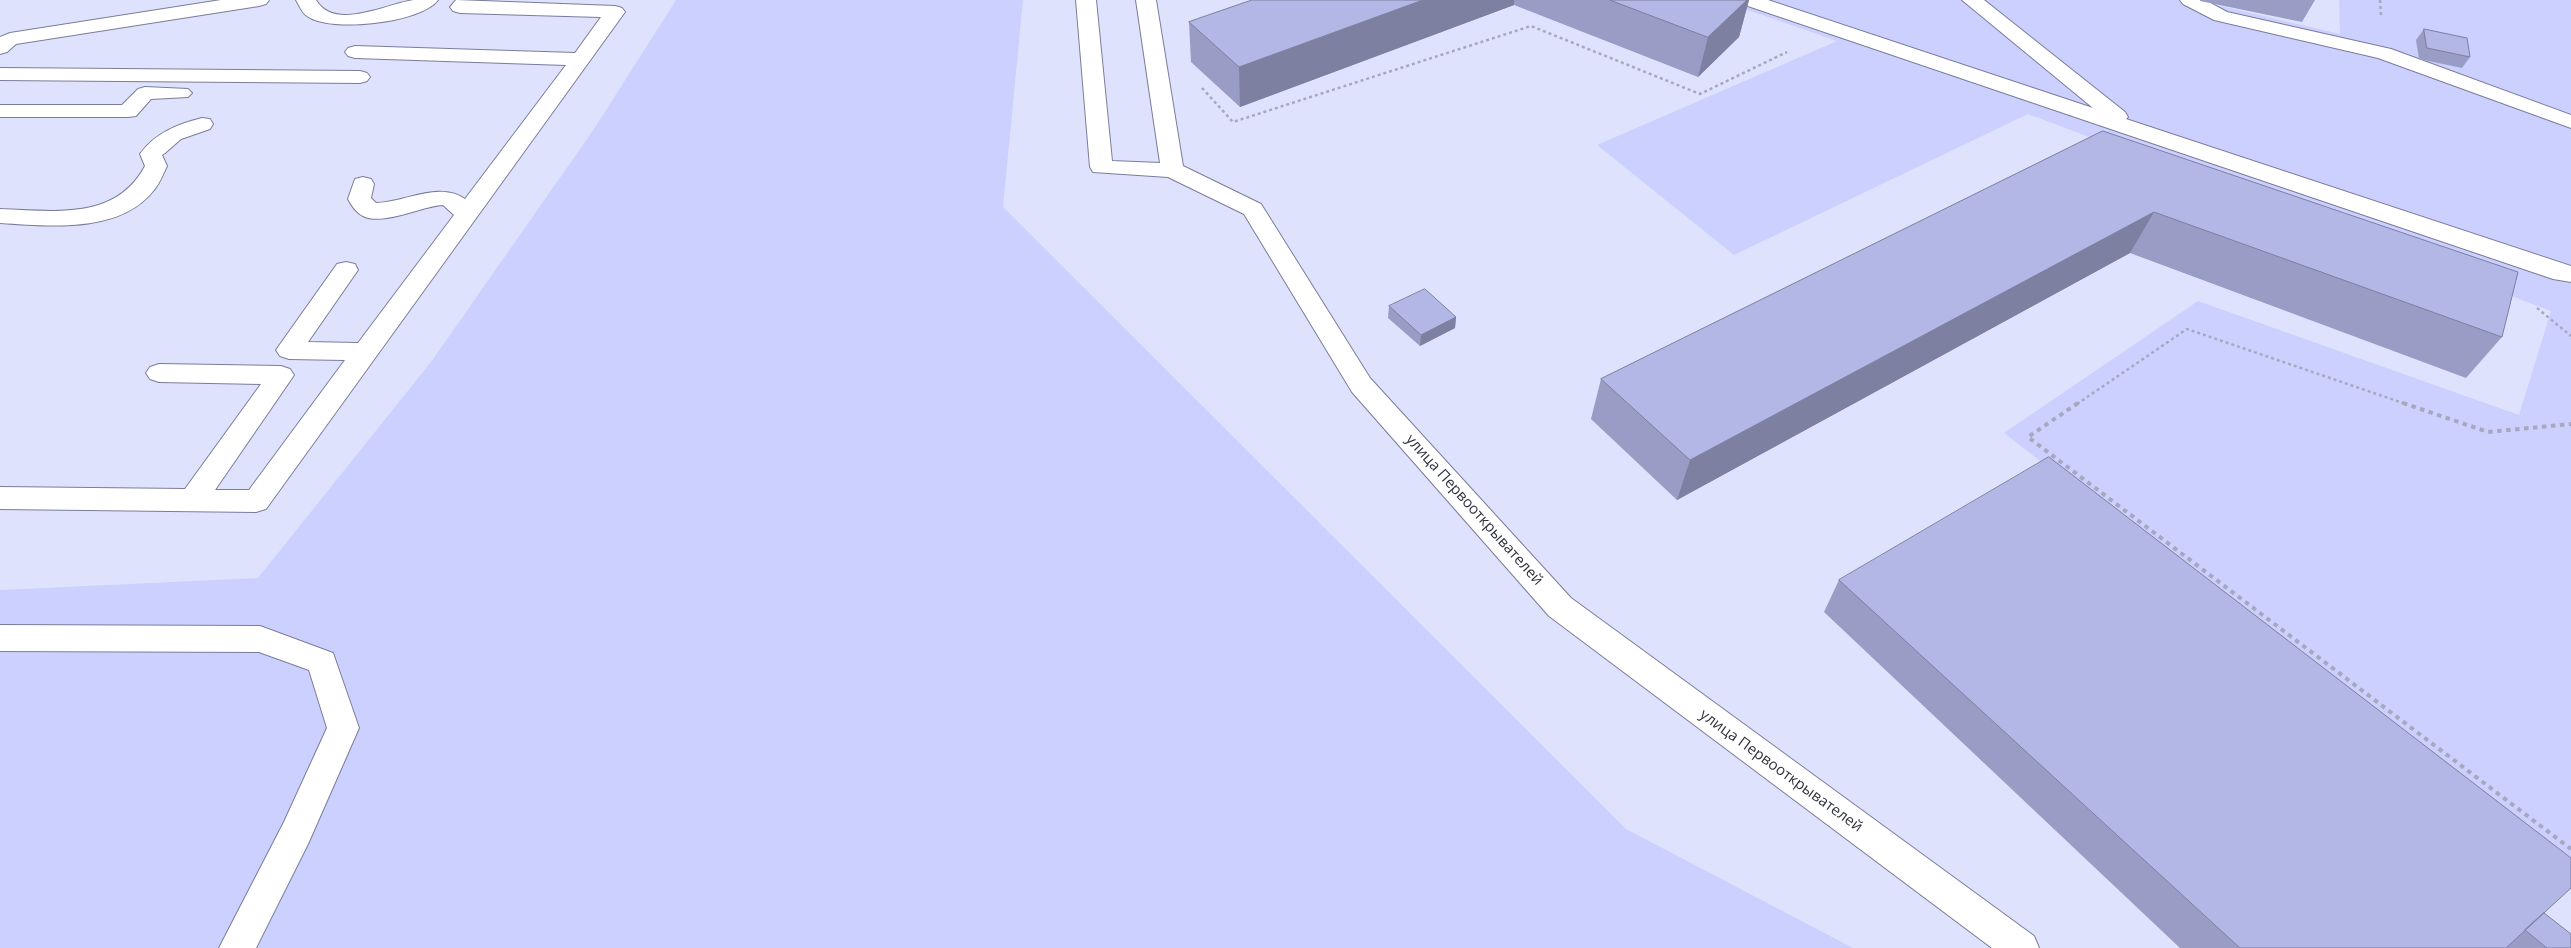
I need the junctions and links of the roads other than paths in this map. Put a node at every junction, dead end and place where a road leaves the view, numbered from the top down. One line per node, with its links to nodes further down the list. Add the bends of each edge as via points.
1 (259, 0): 11 (street, via 10,39)
2 (306, 0): 3 (street, via 313,12 328,18 349,20 398,13)
3 (428, 0)
4 (466, 0): 10 (street, via 460,7)
5 (1086, 0): 21 (street, улица Первооткрывателей, via 1101,167)
6 (1146, 0): 21 (street)
7 (1749, 0): 20 (street)
8 (1972, 0): 20 (street)
9 (2190, 0): 18 (street, via 2221,16 2384,53)
10 (533, 5): 13 (street, via 615,12)
11 (0, 48)
12 (355, 52): 13 (street)
13 (580, 59): 23 (street)
14 (0, 74): 15 (street)
15 (360, 77)
16 (347, 94): 17 (street, via 145,93 128,111)
17 (0, 111)
18 (2571, 122)
19 (202, 124): 24 (street, via 164,139 150,154 156,166 150,183 136,197 108,211 70,219)
20 (2131, 128): 26 (street)
21 (1172, 170): 33 (street, улица Первооткрывателей, via 1253,209 1361,385 1560,607)
22 (364, 184): 23 (street, via 359,199 370,211 400,209 427,199 452,199)
23 (466, 215): 27 (street)
24 (0, 216)
25 (346, 270): 27 (street, via 289,350)
26 (2571, 274)
27 (365, 352): 30 (street, via 256,501)
28 (159, 373): 30 (street, via 281,375)
29 (0, 498): 30 (street)
30 (194, 500)
31 (0, 638): 32 (street, via 260,639 322,662 343,728 296,833)
32 (237, 948)
33 (2022, 948)

